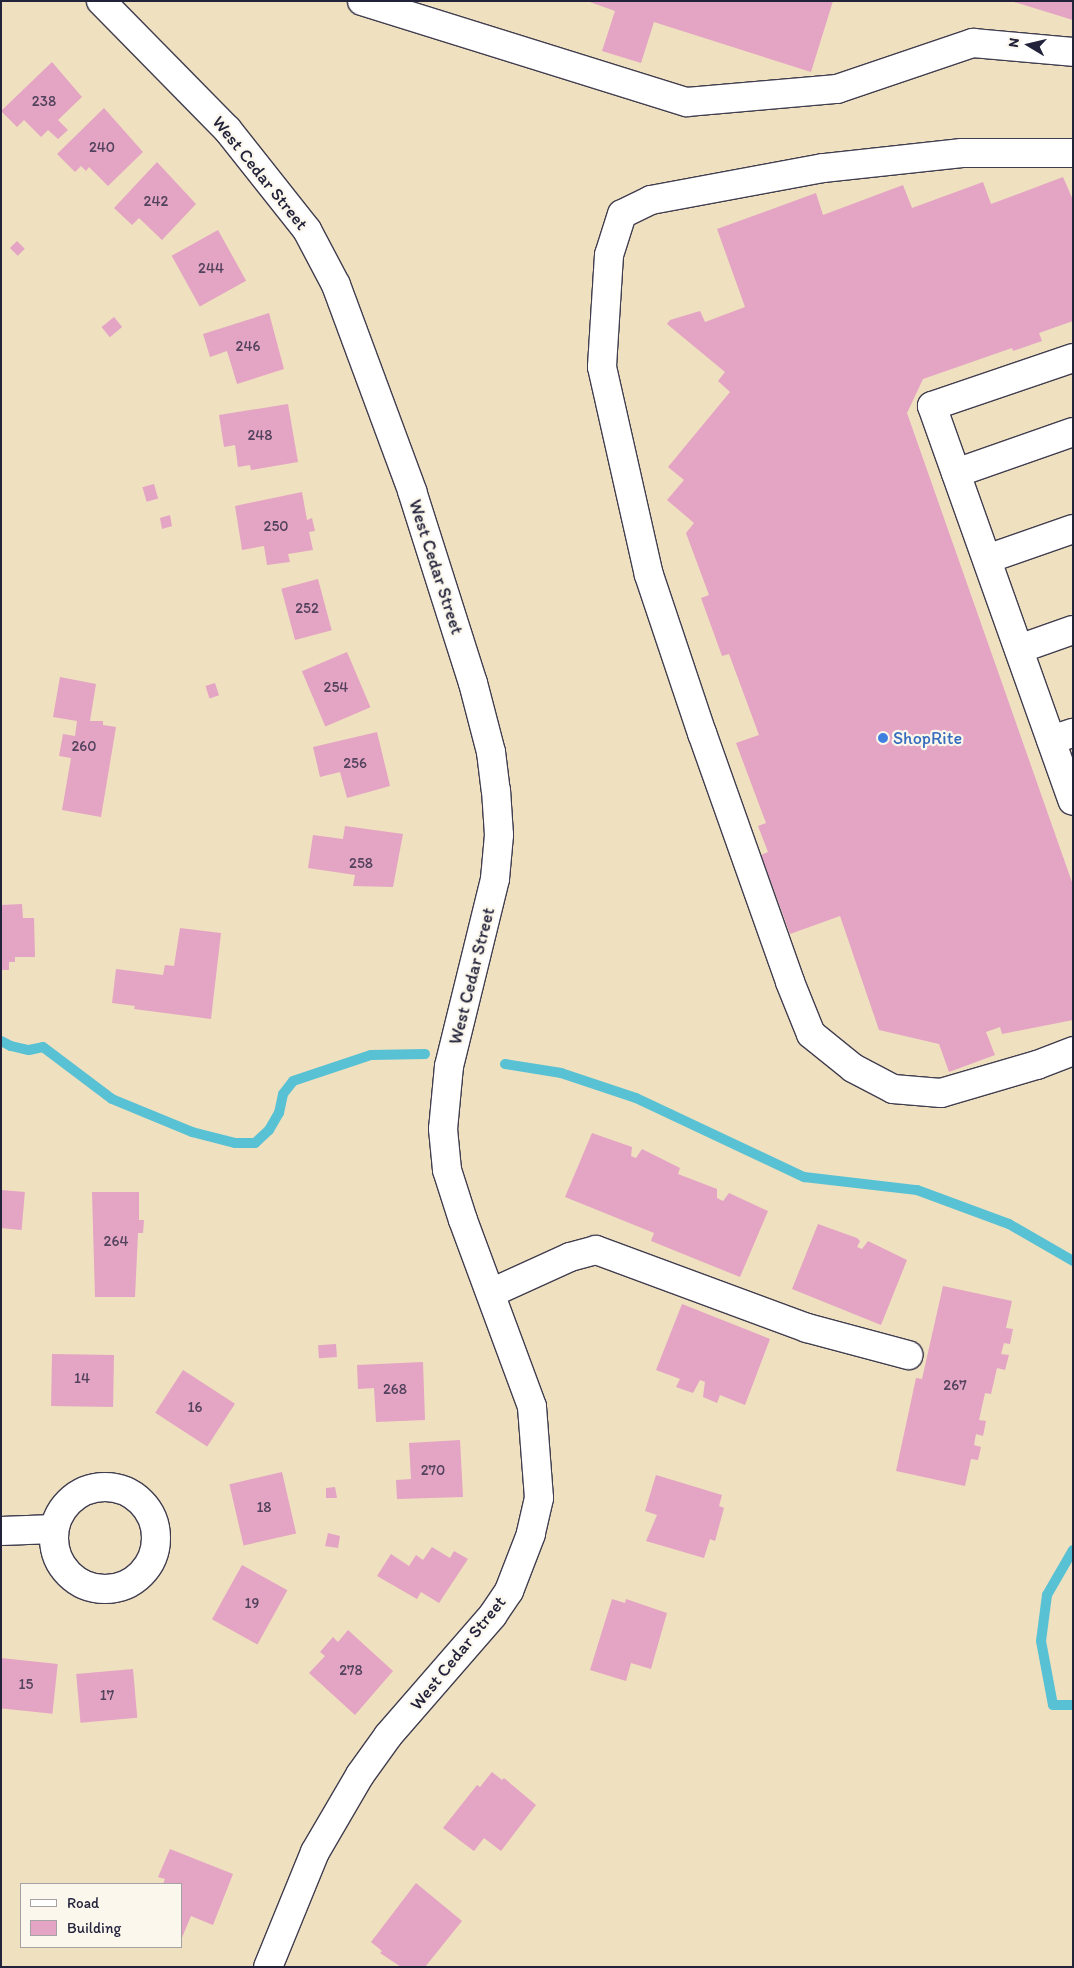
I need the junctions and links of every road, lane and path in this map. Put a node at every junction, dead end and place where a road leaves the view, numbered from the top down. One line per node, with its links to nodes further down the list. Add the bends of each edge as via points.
1 (101, 1): 15 (street, West Cedar Street, via 228,129 307,230 336,285 412,491 474,683 491,752 500,835 486,928 449,1066 443,1129 447,1170)
2 (362, 1): 3 (street, via 687,102 837,89 973,43)
3 (1073, 52)
4 (1073, 153): 14 (street, via 962,152 823,168 651,200 622,214 609,255 602,367 649,575 747,862 811,1034 853,1068 893,1089 941,1093 1037,1065)
5 (1073, 358): 7 (street, via 932,406)
6 (1073, 432): 7 (street)
7 (956, 473): 9 (street)
8 (1073, 529): 9 (street)
9 (987, 559): 11 (street)
10 (1073, 630): 11 (street)
11 (1019, 649): 12 (street)
12 (1062, 737): 13 (street)
13 (1073, 801)
14 (1073, 1050)
15 (491, 1293): 16 (street, via 570,1257 596,1250 807,1328); 19 (street, West Cedar Street, via 532,1407 539,1498 531,1534 512,1583 493,1615 388,1736 336,1812 312,1860)
16 (908, 1355)
17 (54, 1529): 18 (street)
18 (1, 1531)
19 (268, 1967)

